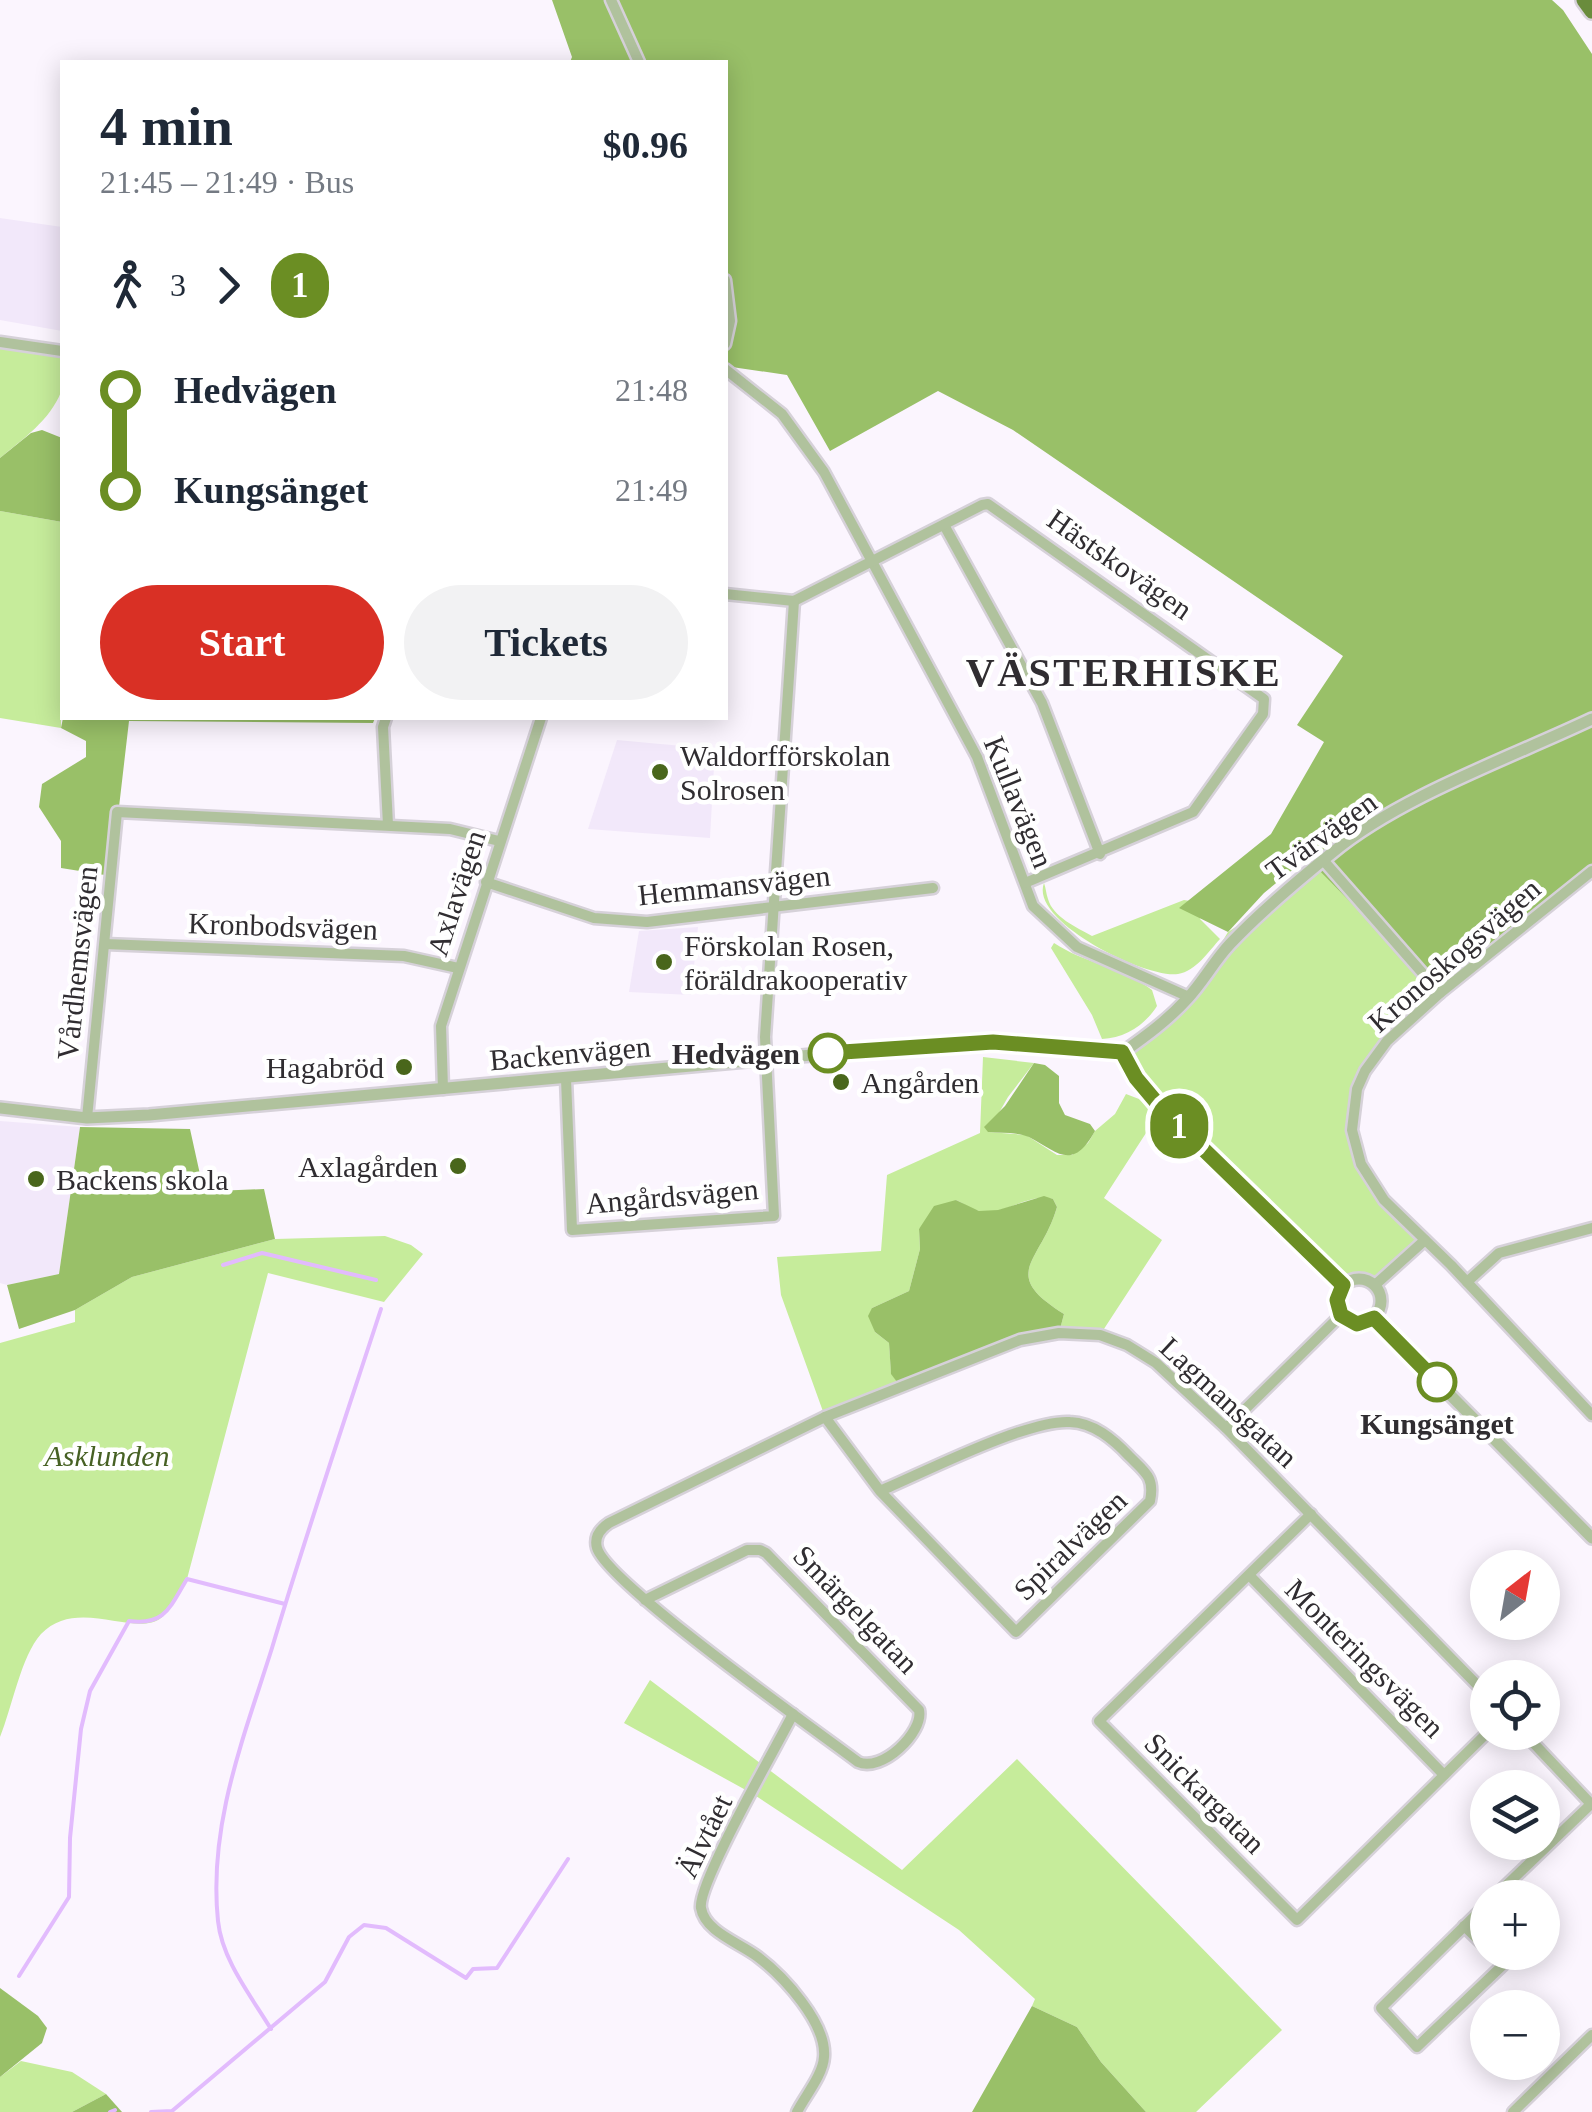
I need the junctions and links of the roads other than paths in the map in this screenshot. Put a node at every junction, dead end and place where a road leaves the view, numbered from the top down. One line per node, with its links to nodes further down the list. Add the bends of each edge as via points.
1 (611, 0): 4 (street)
2 (1584, 0): 3 (highway)
3 (1592, 11)
4 (639, 60)
5 (728, 305): 6 (street)
6 (728, 330)
7 (0, 342): 8 (street)
8 (60, 351)
9 (728, 372): 11 (street, Kullavägen, via 798,432)
10 (944, 525): 11 (street, Hästskovägen); 19 (street, via 1042,704); 19 (street, Hästskovägen, via 982,504 995,506 1264,699 1263,714 1193,812)
11 (871, 562): 13 (street, Hästskovägen); 23 (street, Kullavägen, via 977,757)
12 (728, 594): 13 (street)
13 (794, 601): 25 (street)
14 (1592, 718): 20 (street, Tvärvägen, via 1378,822)
15 (385, 720): 17 (street)
16 (540, 720): 18 (street, Axlavägen)
17 (388, 825): 18 (street); 26 (street, Vårdhemsvägen, via 117,812)
18 (500, 840): 22 (street, Axlavägen)
19 (1100, 854): 23 (street, Hästskovägen)
20 (1323, 860): 28 (street); 29 (street, Tvärvägen, via 1227,947)
21 (1592, 870): 28 (street, Kronoskogsvägen)
22 (486, 882): 25 (street, Hemmansvägen, via 576,913 627,922); 27 (street, Axlavägen)
23 (1026, 883): 29 (street, Kullavägen, via 1033,906 1077,946)
24 (933, 888): 25 (street, Hemmansvägen)
25 (775, 908): 31 (street)
26 (105, 944): 27 (street, Kronbodsvägen, via 404,956); 35 (street, Vårdhemsvägen)
27 (458, 968): 33 (street, Axlavägen, via 440,1031)
28 (1440, 993): 37 (street, Kronoskogsvägen, via 1374,1057 1357,1089 1352,1118 1366,1174)
29 (1189, 998): 30 (street, Tvärvägen)
30 (1122, 1052): 31 (street, Backenvägen, via 993,1042); 39 (street, via 1162,1109)
31 (764, 1060): 32 (street, Backenvägen); 32 (street, Angårdsvägen, via 774,1216 572,1230)
32 (566, 1079): 33 (street, Backenvägen)
33 (443, 1088): 35 (street, Backenvägen)
34 (0, 1108): 35 (street, Backenvägen)
35 (87, 1118)
36 (1592, 1228): 38 (street, via 1499,1253)
37 (1425, 1240): 38 (street, Kronoskogsvägen); 40 (street)
38 (1466, 1282): 43 (street, Kronoskogsvägen)
39 (1343, 1285): 40 (street, via 1357,1279); 41 (street)
40 (1374, 1285): 42 (street, via 1382,1301)
41 (1341, 1315): 42 (street, via 1357,1324); 45 (street)
42 (1374, 1318): 49 (street)
43 (1592, 1414)
44 (825, 1416): 45 (street, Lagmansgatan, via 1020,1340 1081,1332 1127,1345 1156,1364); 46 (street, Spiralvägen); 48 (street, Lagmansgatan)
45 (1226, 1428): 47 (street, Lagmansgatan)
46 (880, 1491): 46 (street, Spiralvägen, via 1039,1424 1071,1422 1116,1443 1153,1486 1150,1501 1016,1632)
47 (1310, 1514): 50 (street, Snickargatan); 52 (street, Lagmansgatan)
48 (598, 1534): 51 (street, Smärgelgatan, via 600,1555)
49 (1592, 1538)
50 (1250, 1576): 56 (street, Monteringsvägen); 56 (street, Snickargatan, via 1099,1722 1297,1920)
51 (646, 1600): 53 (street, Smärgelgatan); 53 (street, Smärgelgatan, via 747,1550 760,1550 921,1716 918,1728 884,1761 867,1766)
52 (1470, 1678)
53 (793, 1714): 64 (street, Älvtået, via 716,1863 701,1908 714,1929 782,1978 822,2041 824,2059)
54 (1470, 1750): 56 (street, Snickargatan)
55 (1539, 1750): 57 (street)
56 (1444, 1775)
57 (1591, 1804): 58 (street)
58 (1512, 1880)
59 (1470, 1920): 60 (street)
60 (1464, 1926): 61 (street); 62 (street, via 1381,2008 1417,2047)
61 (1470, 1932)
62 (1498, 1970)
63 (1589, 2042): 65 (street)
64 (797, 2112)
65 (1513, 2112)

